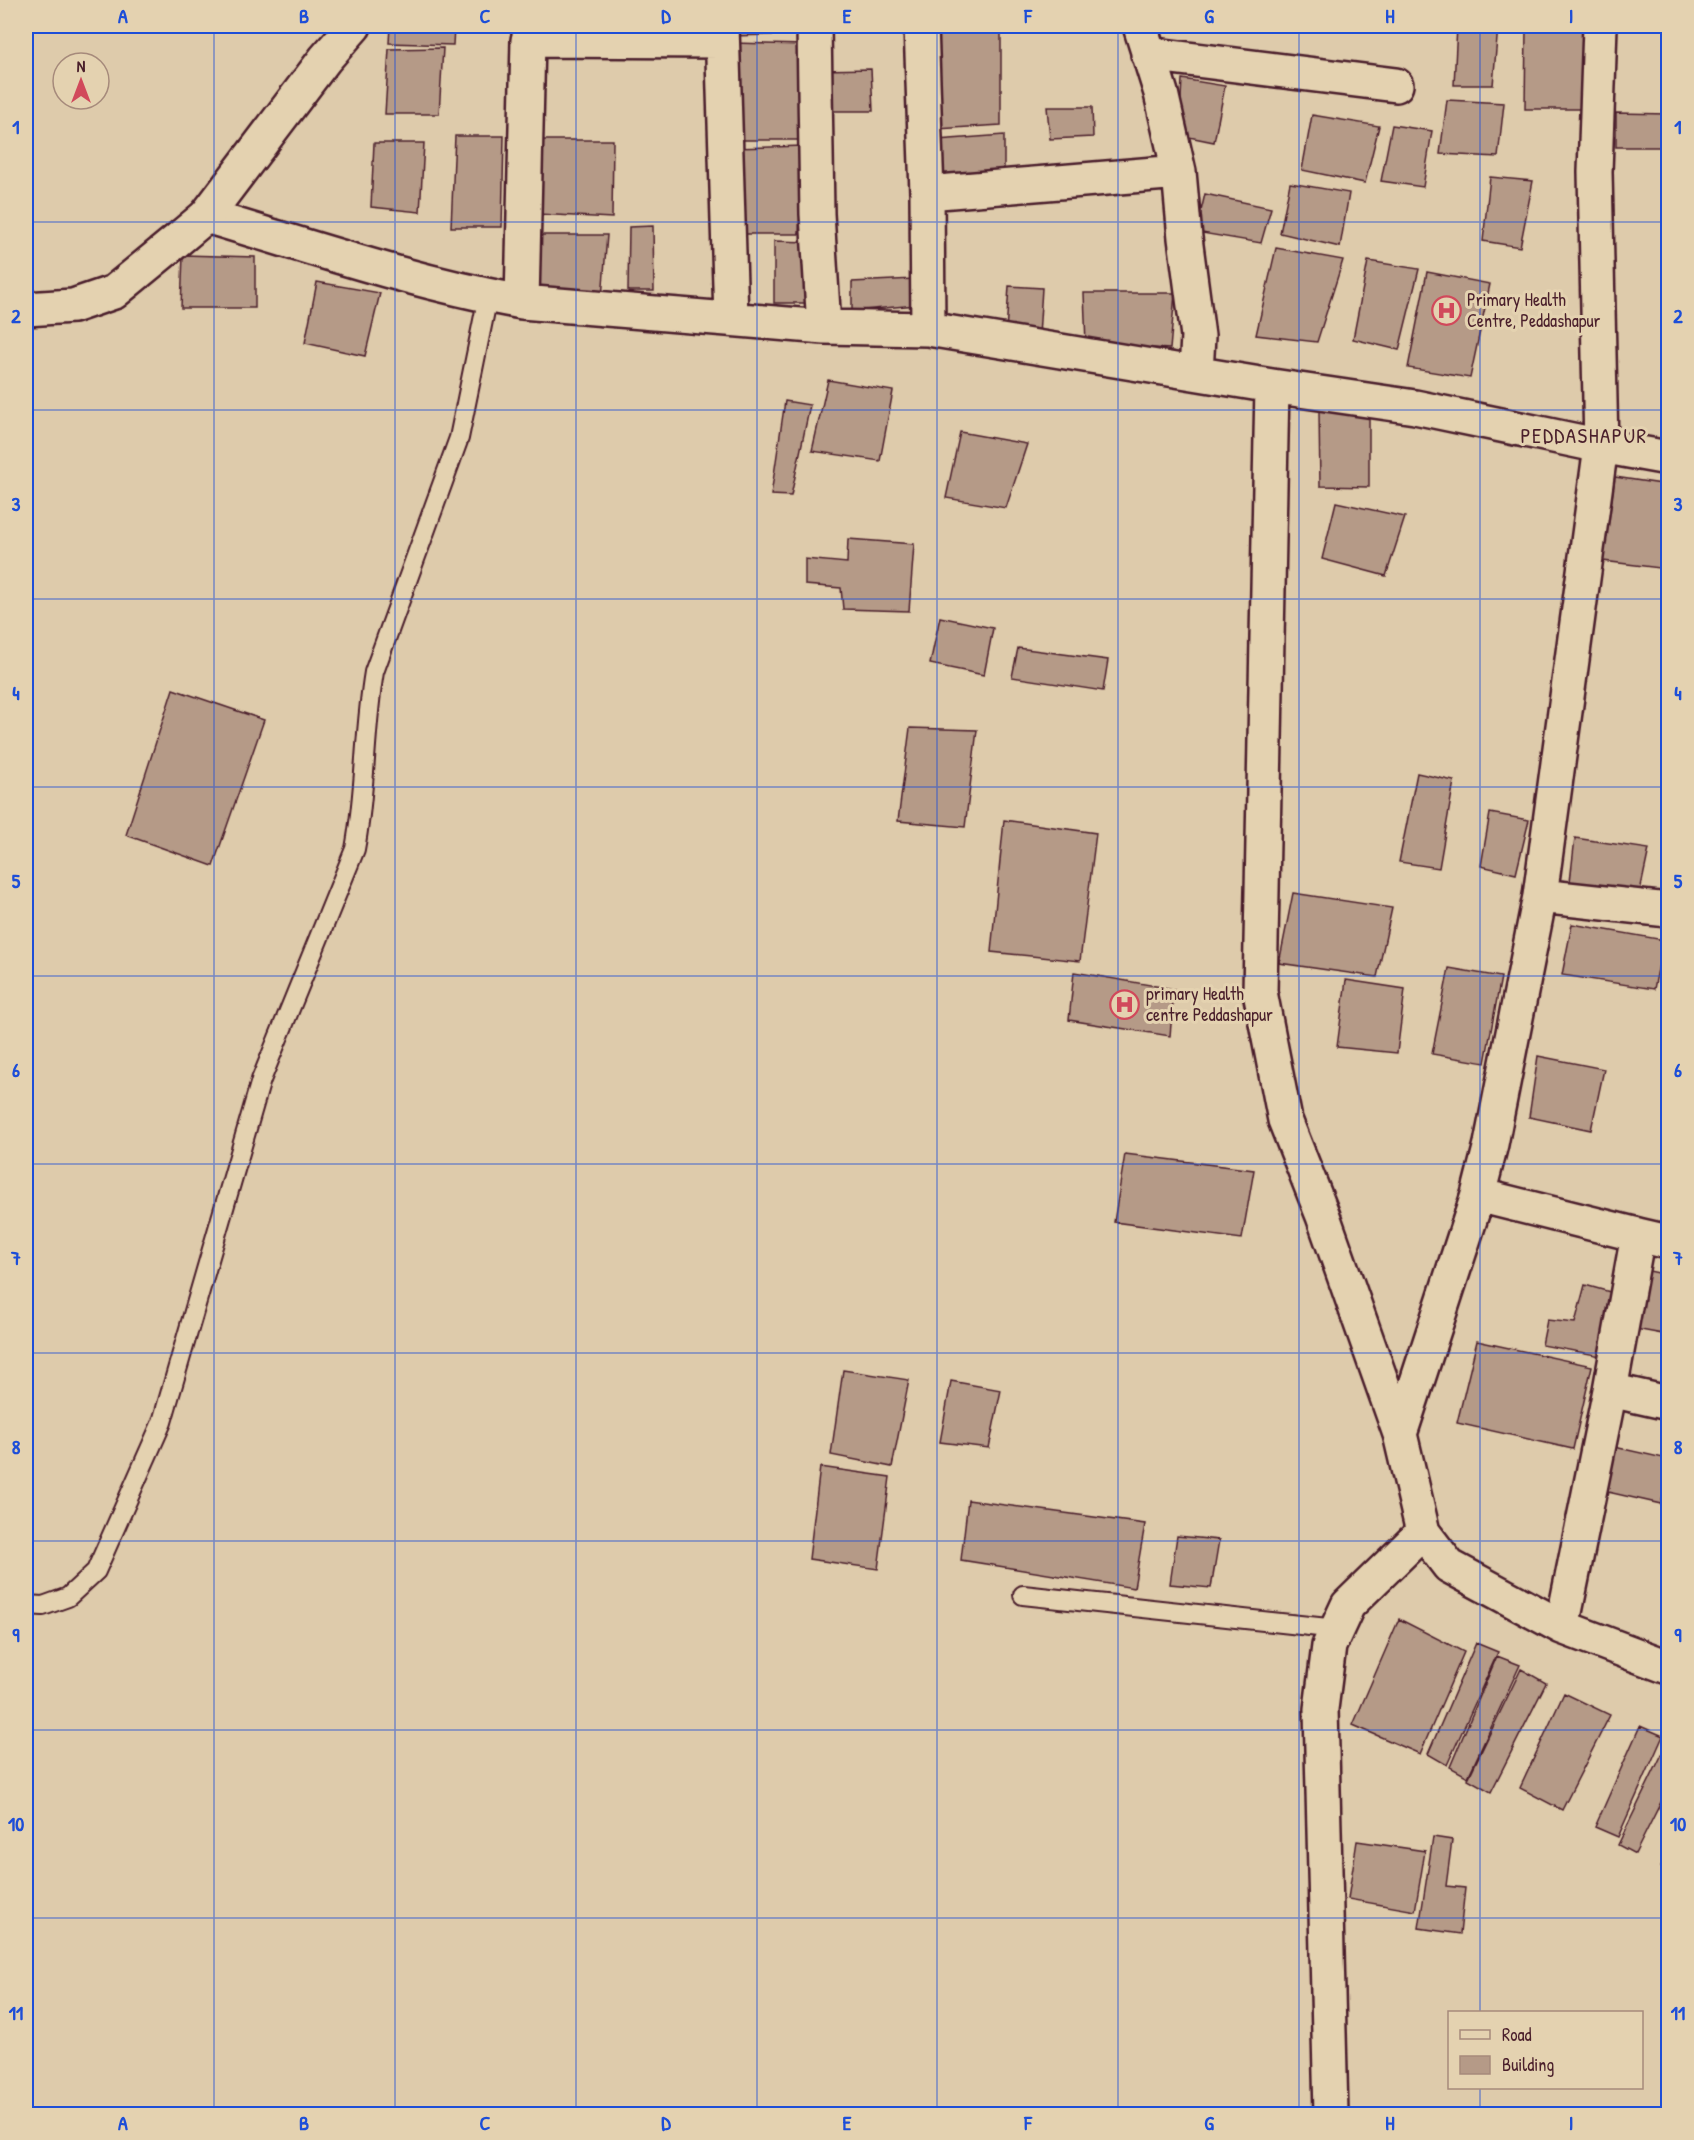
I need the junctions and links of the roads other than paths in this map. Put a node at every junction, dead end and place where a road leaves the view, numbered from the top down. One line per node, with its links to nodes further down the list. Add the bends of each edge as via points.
1 (354, 26): 10 (street)
2 (814, 26): 15 (street, via 817,214)
3 (921, 26): 9 (street)
4 (1600, 26): 19 (street, via 1595,172)
5 (722, 33): 12 (street, via 528,40); 14 (street)
6 (1144, 40): 7 (street); 8 (street)
7 (1396, 85)
8 (1179, 172): 9 (street); 17 (street, via 1198,336)
9 (927, 193): 16 (street)
10 (206, 216): 11 (street); 13 (street, via 114,292 73,306)
11 (488, 296): 12 (street); 30 (lane, via 459,438 374,672 355,849 261,1080 162,1422 96,1571 68,1597 43,1606)
12 (522, 302): 14 (street)
13 (26, 309)
14 (731, 318): 15 (street)
15 (824, 327): 16 (street)
16 (928, 329): 17 (street)
17 (1196, 373): 18 (street)
18 (1272, 386): 19 (street, via 1415,407); 27 (street, via 1260,992 1285,1120)
19 (1600, 446): 20 (street); 21 (street)
20 (1668, 458)
21 (1540, 896): 22 (street); 23 (street)
22 (1668, 910)
23 (1478, 1195): 24 (street); 27 (street)
24 (1653, 1239): 25 (street)
25 (1610, 1390): 26 (street); 31 (street)
26 (1668, 1403)
27 (1400, 1434): 28 (street)
28 (1423, 1532): 31 (street, via 1449,1566); 32 (street, via 1348,1605)
29 (1023, 1595): 32 (lane)
30 (26, 1605)
31 (1562, 1627): 33 (street)
32 (1337, 1629): 34 (street, via 1329,1646 1321,1709)
33 (1668, 1666)
34 (1332, 2115)

